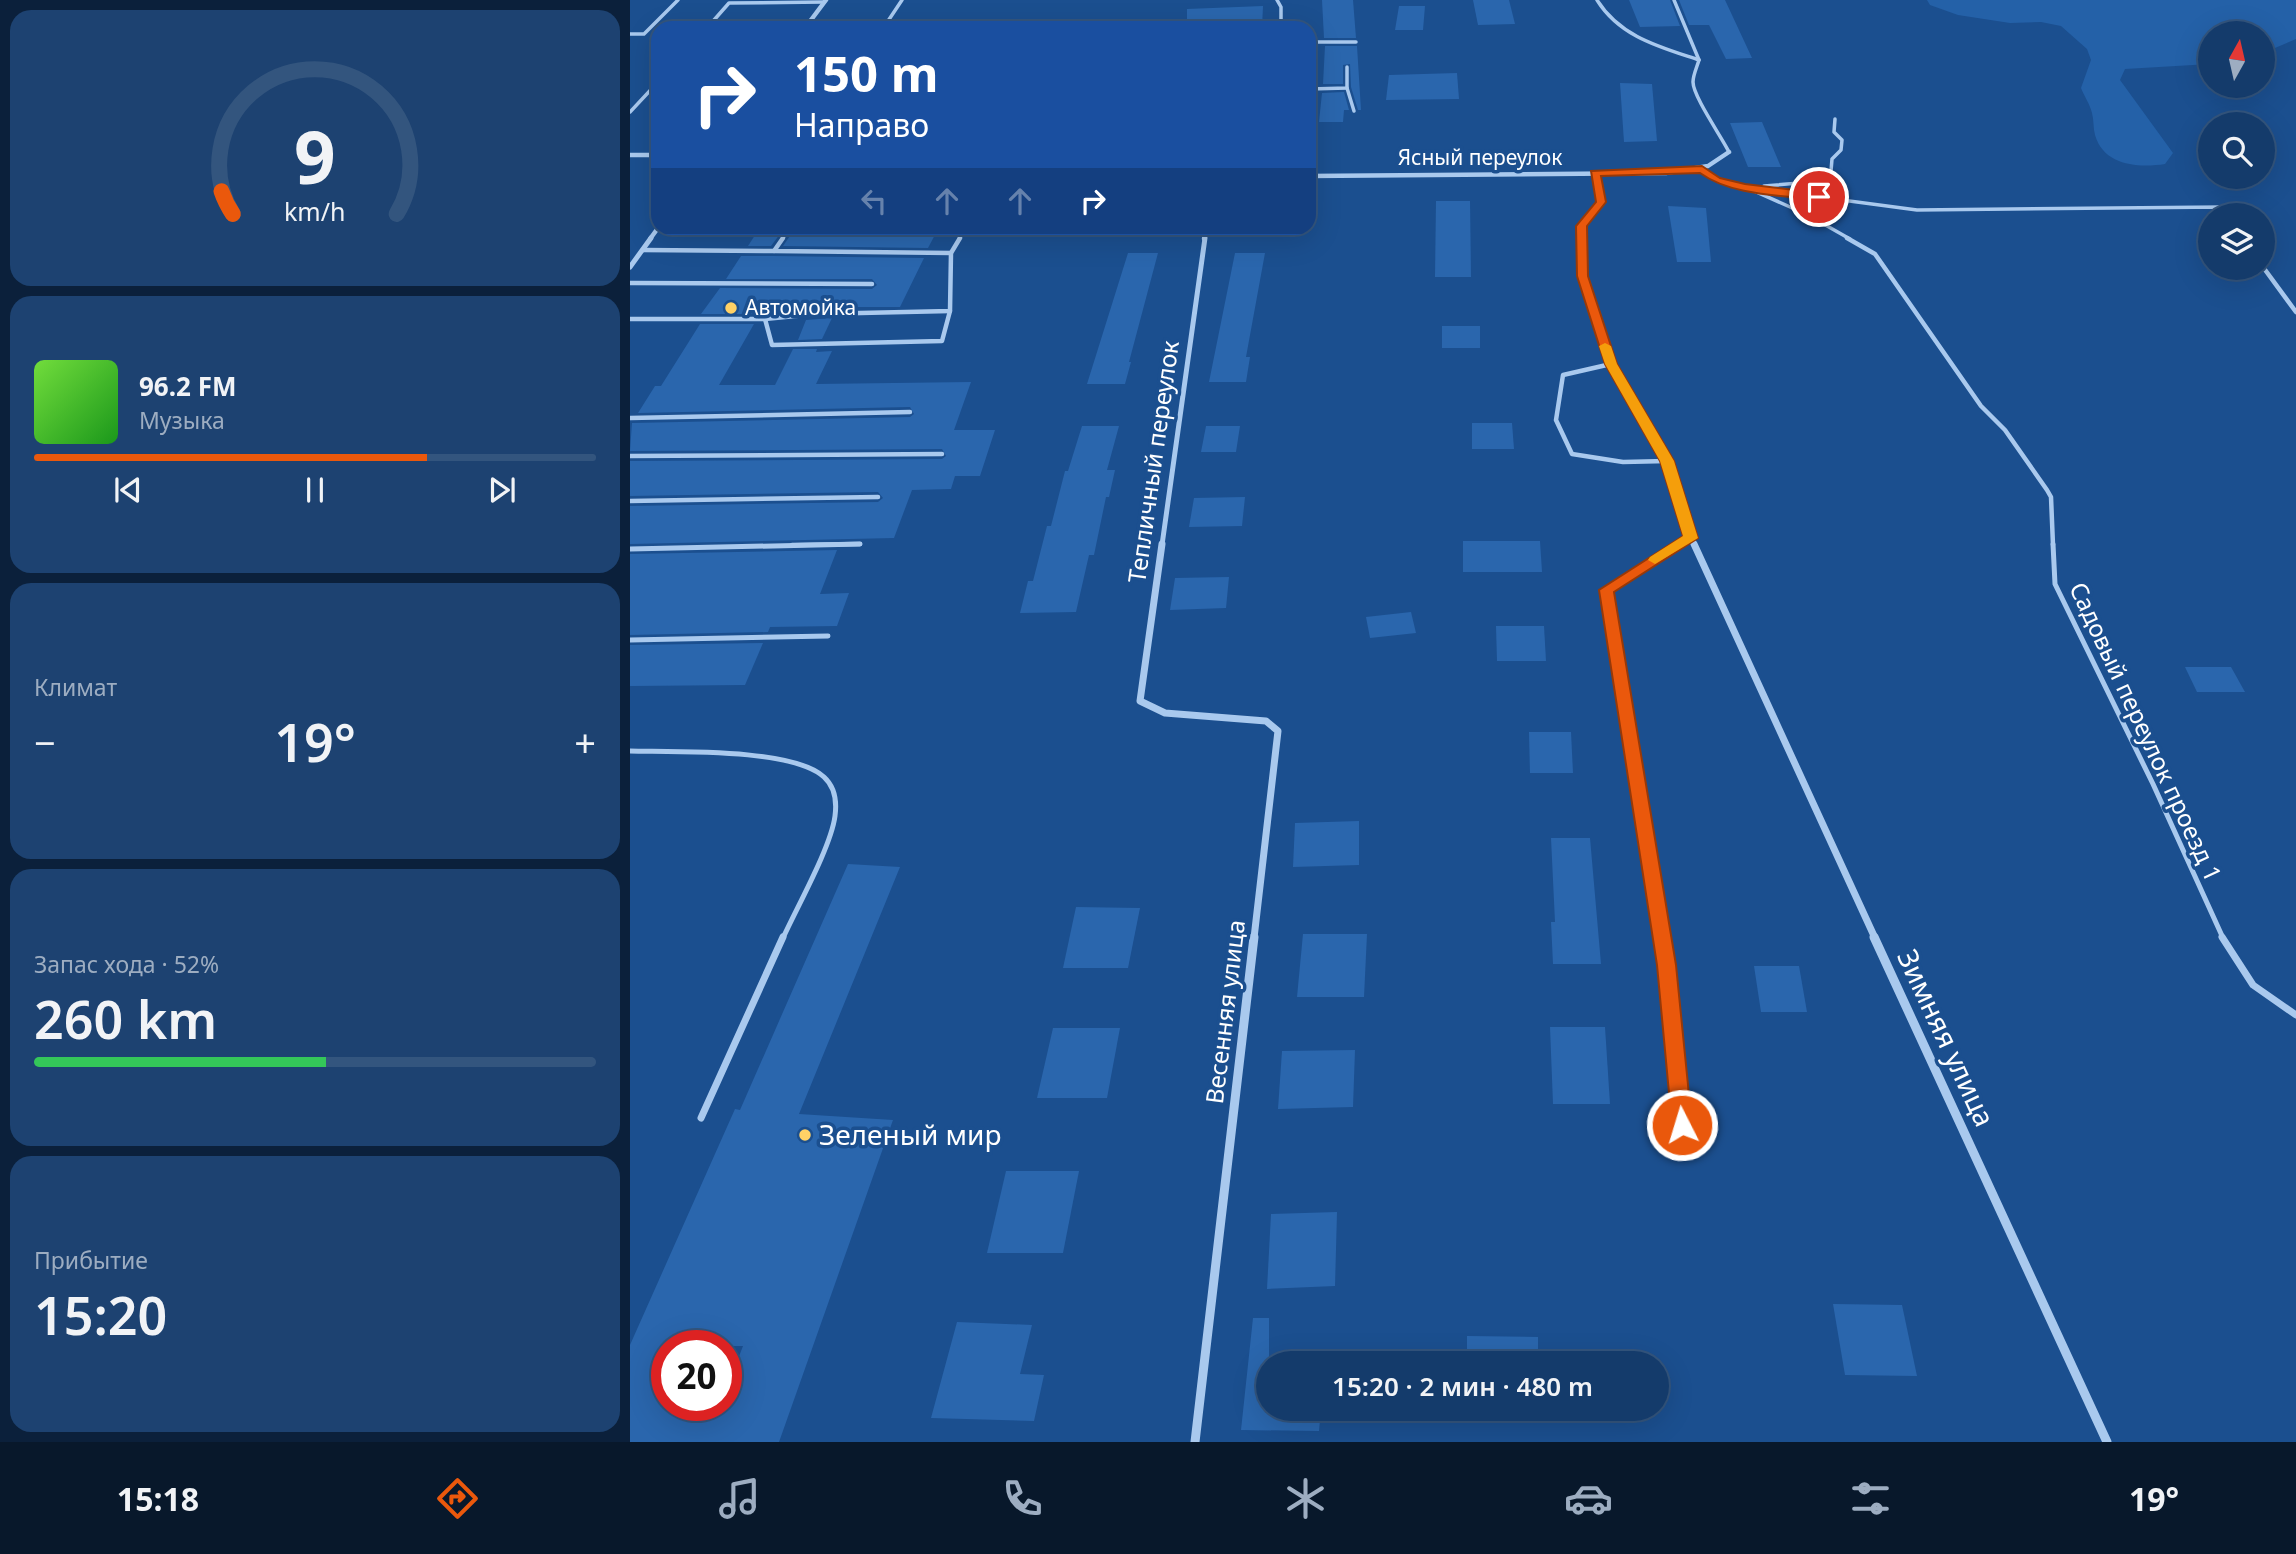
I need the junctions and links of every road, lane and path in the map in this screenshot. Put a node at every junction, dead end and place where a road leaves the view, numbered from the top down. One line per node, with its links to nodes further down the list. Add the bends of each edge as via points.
1 (678, 0): 7 (lane)
2 (902, 0): 10 (lane)
3 (1277, 0): 11 (lane)
4 (1597, 0): 16 (lane, via 1625,32)
5 (1674, 0): 16 (lane)
6 (825, 1): 8 (lane, via 729,3); 9 (street)
7 (657, 21)
8 (713, 21)
9 (810, 21)
10 (888, 21)
11 (1281, 21)
12 (651, 27): 13 (lane, via 644,34)
13 (630, 34)
14 (1316, 42): 15 (lane)
15 (1356, 42)
16 (1699, 60): 24 (lane, via 1693,82 1698,102)
17 (1347, 67): 18 (lane)
18 (1347, 88): 19 (lane); 21 (lane)
19 (1316, 89)
20 (651, 90): 22 (lane)
21 (1354, 111)
22 (630, 113)
23 (1835, 119): 30 (lane, via 1834,132 1842,140 1824,181)
24 (1729, 152): 27 (street, via 1720,162)
25 (630, 155): 26 (street)
26 (651, 155)
27 (1702, 169): 28 (street, Ясный переулок); 30 (lane, via 1717,180)
28 (1595, 173): 29 (street, Ясный переулок); 48 (street, Зимняя улица, via 1601,202 1581,226 1583,276)
29 (1316, 176)
30 (1745, 187): 31 (lane, via 1917,209); 63 (lane, Садовый переулок проезд 1, via 1806,214 1875,254 1981,406 2005,430 2047,490 2055,584 2224,941 2253,985)
31 (2198, 207)
32 (653, 235): 36 (street)
33 (785, 235): 37 (lane)
34 (961, 235): 38 (lane)
35 (1205, 235): 61 (street, Тепличный переулок)
36 (643, 250): 37 (lane); 39 (street)
37 (774, 251): 38 (lane)
38 (951, 253): 44 (lane)
39 (633, 259): 40 (street)
40 (630, 267)
41 (2273, 280): 45 (lane)
42 (630, 283): 43 (lane)
43 (872, 284)
44 (950, 311): 47 (lane); 47 (lane, via 942,341 772,345)
45 (2296, 312)
46 (630, 319): 47 (lane)
47 (765, 319)
48 (1611, 364): 53 (street, Зимняя улица); 53 (lane, via 1563,375 1556,420 1572,454 1623,462)
49 (910, 412): 50 (lane)
50 (630, 418)
51 (942, 454): 52 (lane)
52 (630, 456)
53 (1667, 461): 56 (street, Зимняя улица)
54 (878, 497): 55 (lane)
55 (630, 501)
56 (1690, 538): 65 (lane, via 1606,590 1667,965); 67 (street, Зимняя улица)
57 (860, 544): 58 (lane)
58 (630, 549)
59 (828, 636): 60 (lane)
60 (630, 640)
61 (1140, 701): 66 (street, Весенняя улица, via 1165,713 1266,721 1278,732)
62 (630, 751): 64 (lane, via 796,762 820,773 832,787 838,808)
63 (2296, 1015)
64 (701, 1118)
65 (1682, 1125)
66 (1195, 1442)
67 (2107, 1442)

